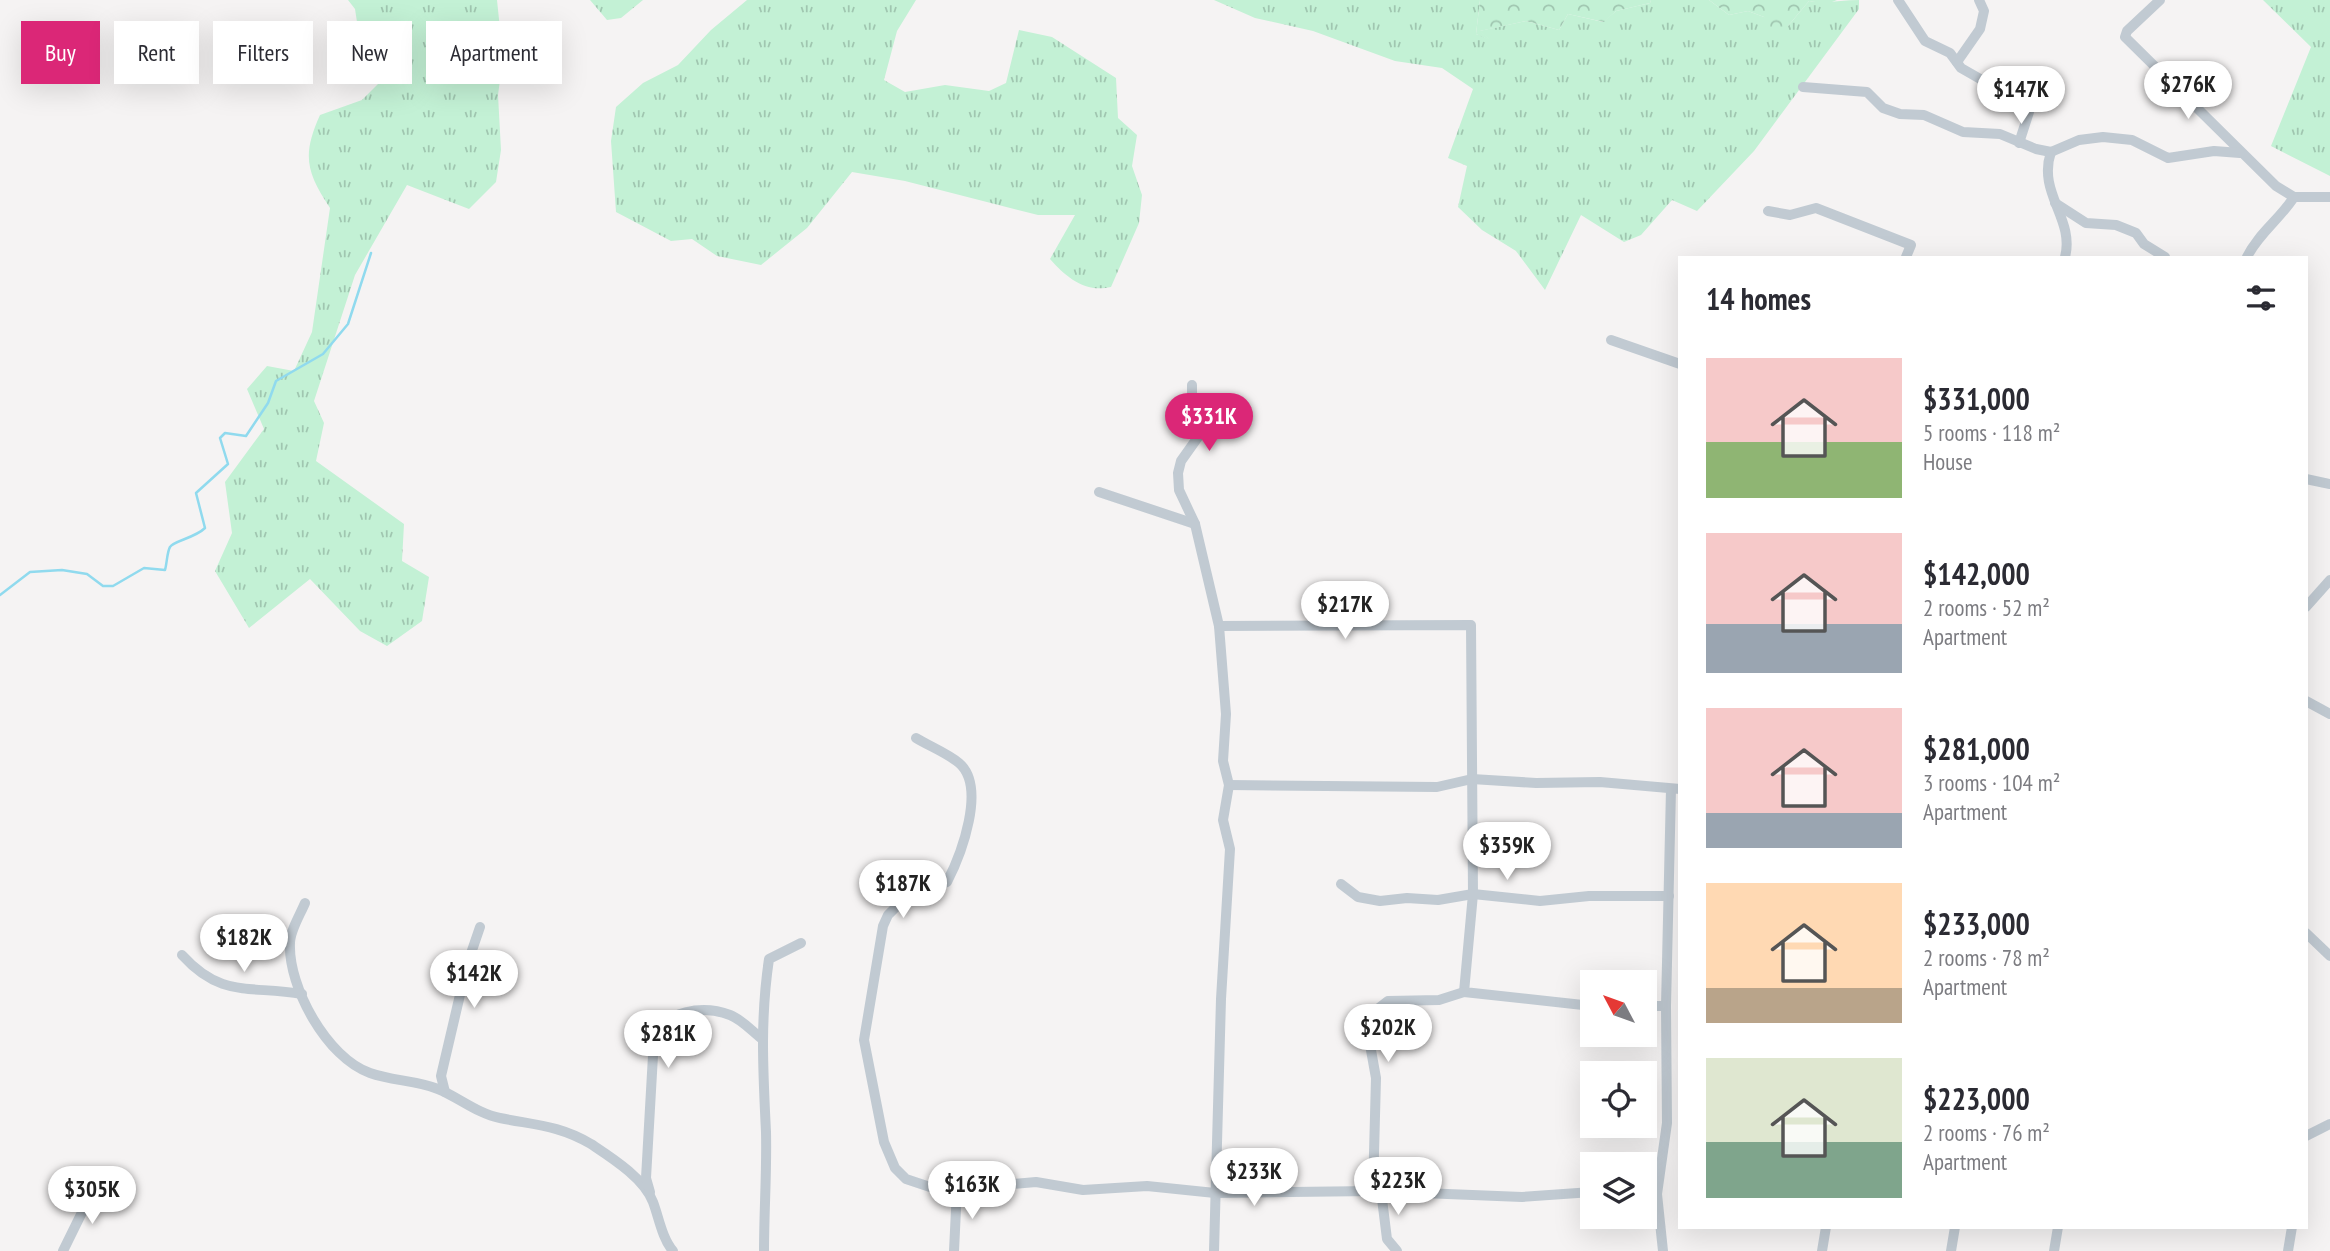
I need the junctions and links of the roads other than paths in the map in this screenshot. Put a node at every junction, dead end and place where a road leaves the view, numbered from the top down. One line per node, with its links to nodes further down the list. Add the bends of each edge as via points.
1 (1898, 0): 4 (street, via 1925,41 1950,53)
2 (1979, 0): 4 (street, via 1984,11 1980,29)
3 (2160, 0): 8 (street, via 2125,37)
4 (1957, 62): 6 (street, via 2029,112)
5 (1802, 87): 6 (street, via 1867,92 1883,108 1900,114 1924,115 1947,127 2000,134)
6 (2020, 143): 7 (street)
7 (2051, 152): 8 (street, via 2103,136 2132,140 2168,158 2214,151); 12 (street, via 2046,165)
8 (2240, 153): 9 (street)
9 (2294, 197): 11 (street); 18 (street)
10 (2330, 197): 11 (street)
11 (2314, 199): 13 (street)
12 (2054, 202): 16 (street, via 2069,243); 17 (street, via 2086,223 2116,225 2136,233)
13 (2330, 207)
14 (1768, 211): 15 (street, via 1790,215 1816,208 1911,245)
15 (1906, 256)
16 (2065, 256)
17 (2163, 256)
18 (2248, 256)
19 (1611, 340): 20 (street)
20 (1678, 362)
21 (1192, 385): 25 (street, via 1192,402 1203,430 1178,473 1179,490)
22 (2308, 479): 23 (street)
23 (2330, 484)
24 (1098, 492): 25 (street)
25 (1195, 524): 28 (street)
26 (2330, 580): 27 (street)
27 (2308, 605)
28 (1219, 626): 32 (street, via 1471,625); 33 (street, via 1226,714 1223,761)
29 (2308, 702): 30 (street)
30 (2330, 713)
31 (916, 738): 54 (street, via 959,763 970,779 969,816 964,844 947,882 900,903 888,915 864,1040 884,1142 895,1168 919,1185)
32 (1472, 779): 33 (street, via 1437,787); 34 (street); 36 (street)
33 (1229, 785): 56 (street, via 1223,820 1230,849)
34 (1676, 789): 37 (street)
35 (1341, 884): 36 (street, via 1358,897 1380,901)
36 (1473, 894): 37 (street, via 1540,901); 44 (street)
37 (1669, 896): 48 (street)
38 (305, 904): 45 (street, via 289,941)
39 (480, 927): 50 (street, via 441,1076)
40 (2308, 935): 43 (street)
41 (801, 943): 49 (street, via 769,959)
42 (182, 955): 45 (street, via 217,984)
43 (2330, 956)
44 (1464, 992): 46 (street); 55 (street, via 1439,1000 1388,1001 1375,1011 1369,1039 1376,1078)
45 (302, 994): 50 (street, via 317,1026 349,1062 370,1073)
46 (1580, 1005)
47 (1657, 1006): 48 (street)
48 (1666, 1006): 58 (street, via 1667,1123)
49 (761, 1038): 59 (street, via 728,1014 692,1009 664,1020 657,1028 646,1178); 66 (street, via 766,1133)
50 (446, 1093): 59 (street, via 487,1115 566,1131 622,1166)
51 (2330, 1124): 52 (street)
52 (2308, 1135)
53 (94, 1188): 64 (street)
54 (957, 1189): 56 (street, via 1037,1182 1083,1190 1147,1186); 67 (street)
55 (1377, 1191): 56 (street); 57 (street, via 1522,1197); 69 (street, via 1387,1239)
56 (1215, 1193): 68 (street)
57 (1580, 1193)
58 (1657, 1194): 70 (street)
59 (652, 1198): 65 (street)
60 (1826, 1229): 71 (street)
61 (1955, 1229): 72 (street)
62 (2059, 1229): 73 (street)
63 (2292, 1229): 74 (street)
64 (63, 1251)
65 (673, 1251)
66 (764, 1251)
67 (954, 1251)
68 (1214, 1251)
69 (1397, 1251)
70 (1663, 1251)
71 (1822, 1251)
72 (1951, 1251)
73 (2054, 1251)
74 (2288, 1251)

